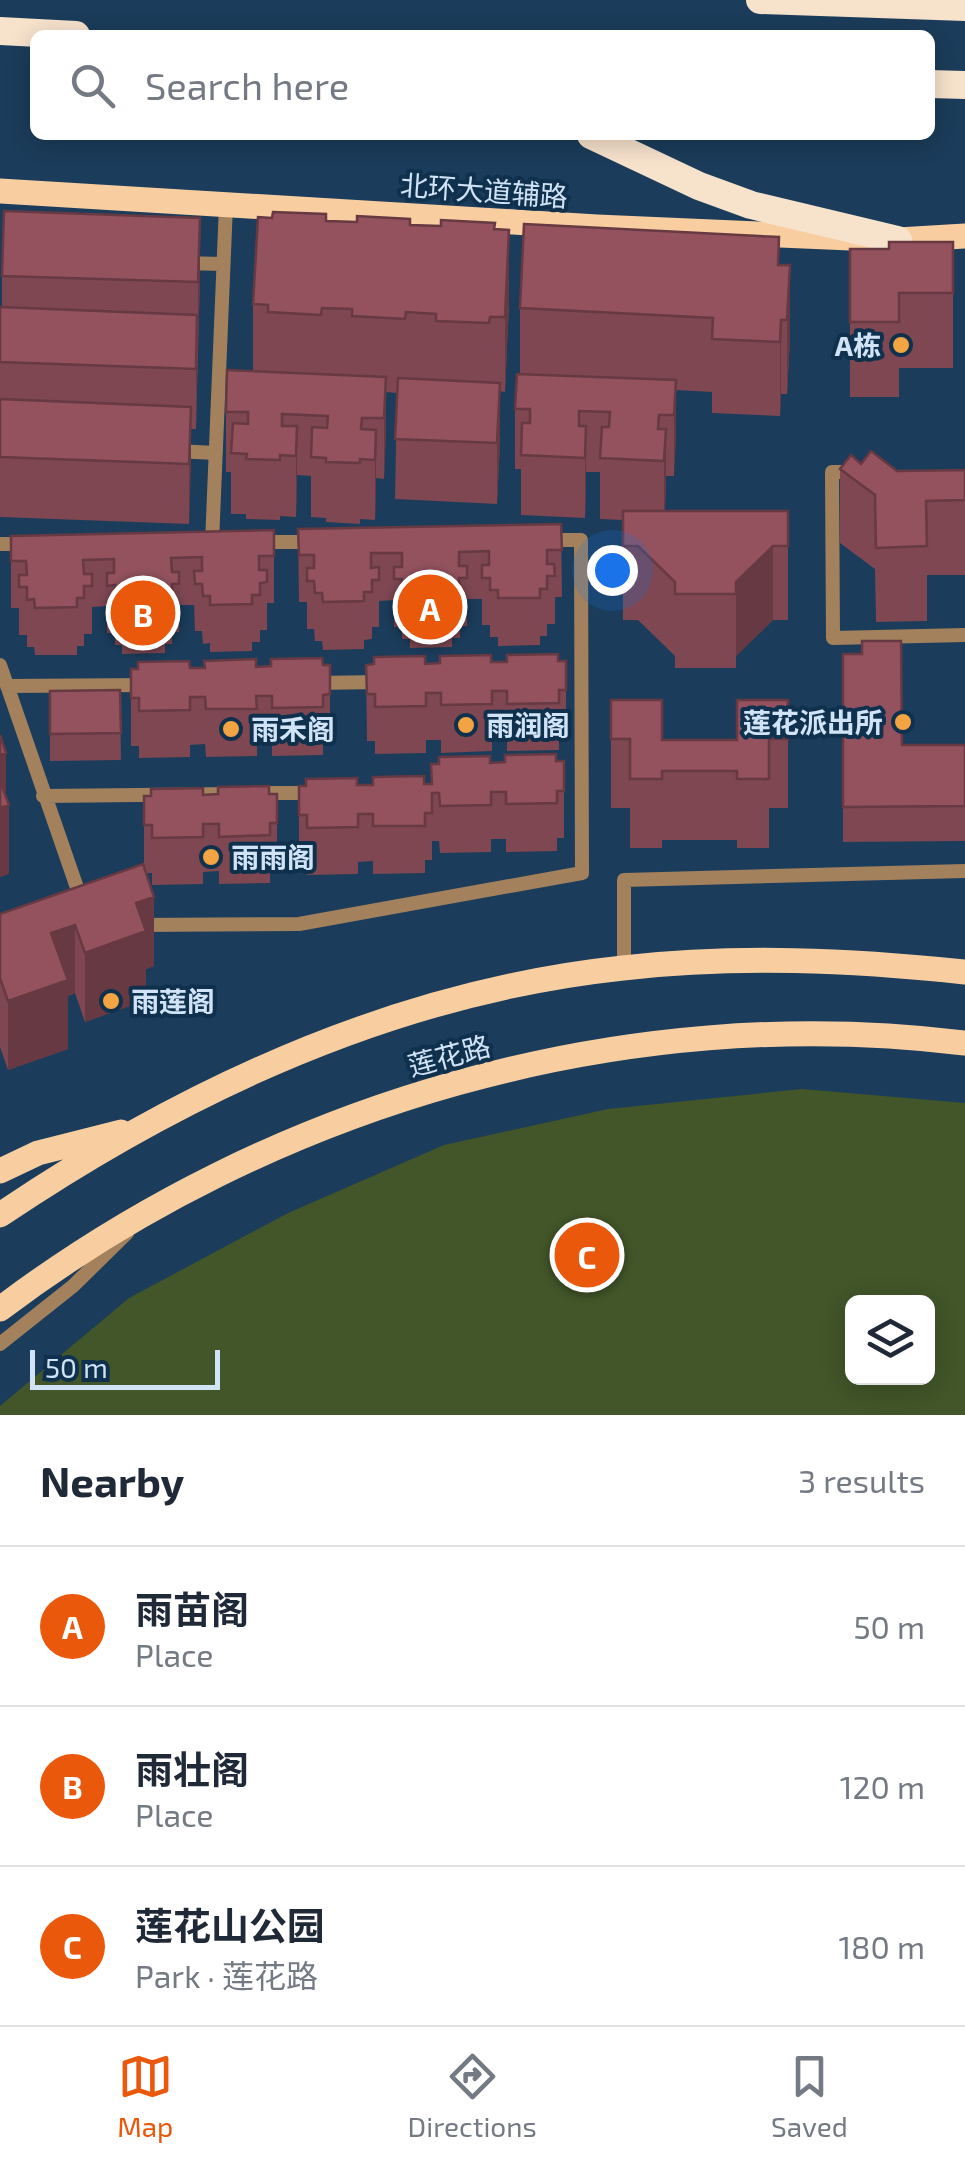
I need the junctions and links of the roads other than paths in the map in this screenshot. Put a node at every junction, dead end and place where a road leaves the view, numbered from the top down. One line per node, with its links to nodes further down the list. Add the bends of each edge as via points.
1 (760, 0): 2 (highway)
2 (965, 7)
3 (0, 31): 4 (highway)
4 (30, 33)
5 (935, 84): 6 (highway)
6 (965, 84)
7 (602, 140): 11 (highway, via 751,205)
8 (0, 191): 9 (main road, 北环大道辅路)
9 (226, 205): 11 (main road, 北环大道辅路); 13 (lane)
10 (965, 236): 11 (main road, 北环大道辅路)
11 (898, 240)
12 (167, 262): 13 (lane)
13 (222, 264): 15 (lane)
14 (157, 450): 15 (lane)
15 (216, 453): 20 (lane)
16 (870, 472): 23 (lane, via 832,472 834,638)
17 (523, 540): 26 (lane, via 581,540)
18 (329, 542): 20 (lane)
19 (193, 543): 20 (lane)
20 (212, 543)
21 (0, 544): 22 (lane)
22 (38, 544)
23 (965, 636)
24 (0, 665): 30 (lane)
25 (560, 680): 26 (lane)
26 (580, 680): 31 (lane)
27 (402, 682): 28 (lane)
28 (304, 683)
29 (166, 684): 30 (lane)
30 (8, 686): 34 (lane)
31 (579, 789): 32 (lane); 37 (lane, via 582,873 299,924)
32 (560, 790)
33 (341, 792): 34 (lane)
34 (44, 796): 36 (lane)
35 (965, 870): 38 (lane, via 624,880)
36 (90, 925)
37 (128, 925)
38 (624, 968): 39 (main road, 莲花路, via 802,960); 41 (main road, 莲花路, via 472,995 370,1024 236,1077)
39 (965, 972)
40 (965, 1043): 43 (main road, 莲花路, via 872,1035 734,1036 530,1064 333,1123)
41 (136, 1130): 42 (main road, via 38,1153); 44 (main road, 莲花路)
42 (0, 1171)
43 (148, 1210): 45 (main road, 莲花路); 46 (lane, via 73,1286)
44 (0, 1215)
45 (0, 1308)
46 (0, 1344)

